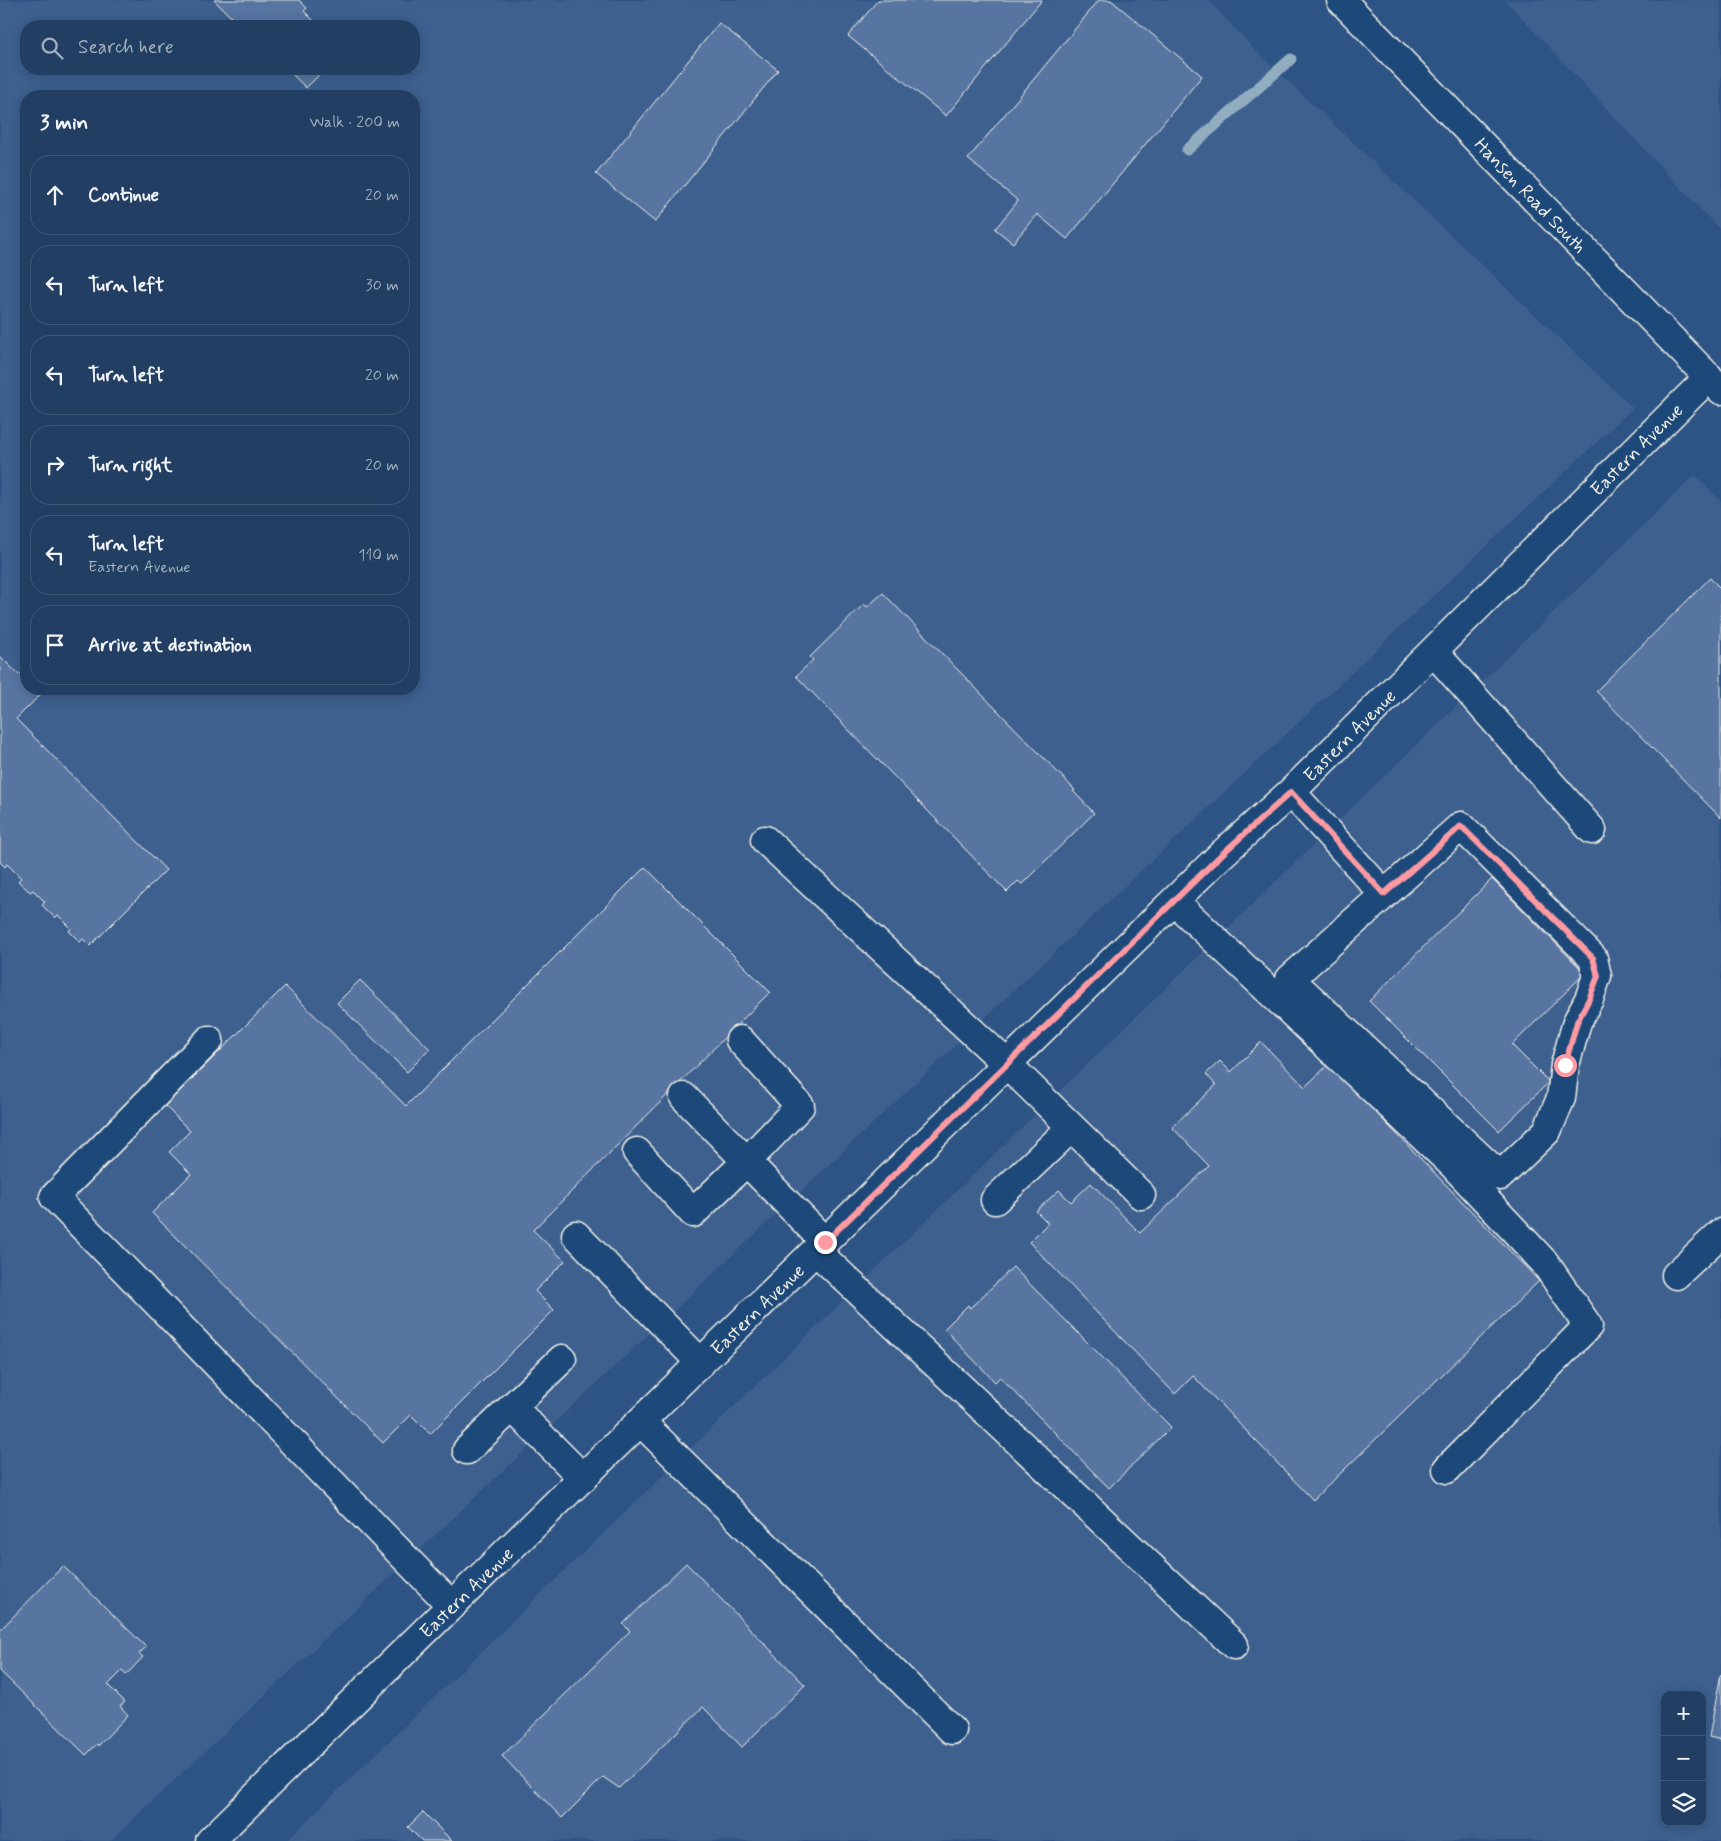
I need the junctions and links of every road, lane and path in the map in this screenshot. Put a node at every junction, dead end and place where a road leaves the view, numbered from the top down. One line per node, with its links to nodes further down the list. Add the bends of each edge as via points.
1 (1341, 0): 2 (street, Hansen Road South)
2 (1715, 383): 3 (street, Eastern Avenue)
3 (1433, 651): 4 (street, Eastern Avenue); 5 (street)
4 (1291, 792): 7 (street); 8 (street, Eastern Avenue)
5 (1592, 830)
6 (765, 840): 11 (street)
7 (1384, 894): 7 (street, via 1290,979 1500,1176 1547,1131 1561,1098 1565,1065 1577,1022 1598,976 1593,958 1461,826)
8 (1174, 900): 11 (street, Eastern Avenue); 27 (street, via 1452,1164 1545,1263 1588,1326)
9 (209, 1040): 29 (street, via 54,1197)
10 (740, 1040): 15 (street, via 800,1106)
11 (1007, 1064): 13 (street); 20 (street, Eastern Avenue)
12 (684, 1097): 15 (street)
13 (1071, 1128): 16 (street); 17 (street)
14 (637, 1152): 15 (street, via 693,1212)
15 (747, 1161): 20 (street)
16 (1140, 1195)
17 (995, 1200)
18 (1721, 1233): 21 (street)
19 (576, 1235): 23 (street)
20 (821, 1246): 23 (street, Eastern Avenue); 30 (street)
21 (1676, 1275)
22 (562, 1359): 24 (street)
23 (701, 1363): 25 (street, Eastern Avenue)
24 (512, 1407): 26 (street); 28 (street)
25 (641, 1422): 28 (street, Eastern Avenue); 31 (street)
26 (467, 1450)
27 (1447, 1469)
28 (583, 1478): 29 (street, Eastern Avenue)
29 (452, 1606): 32 (street, Eastern Avenue)
30 (1234, 1645)
31 (952, 1730)
32 (210, 1841)

